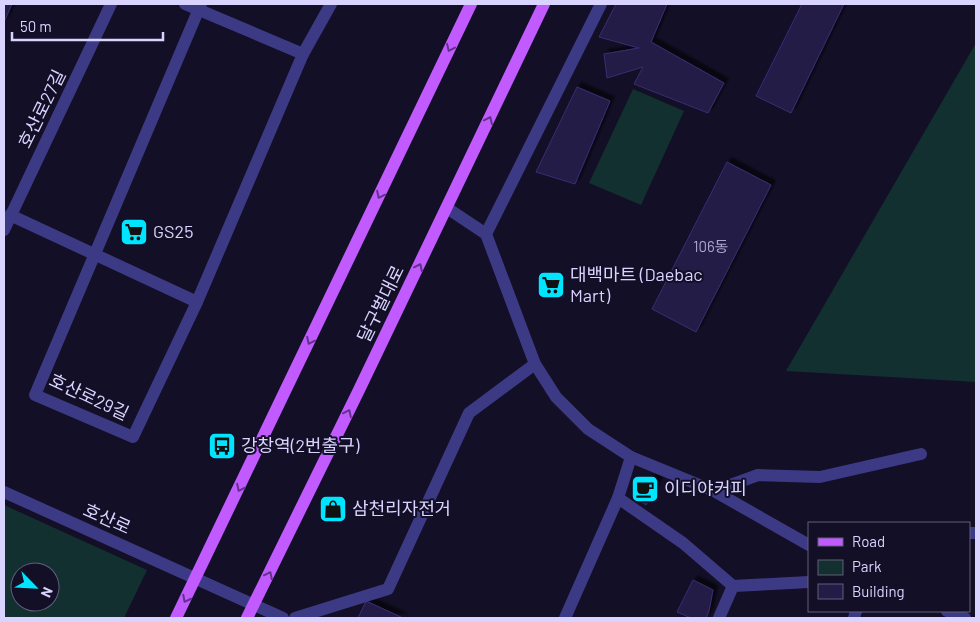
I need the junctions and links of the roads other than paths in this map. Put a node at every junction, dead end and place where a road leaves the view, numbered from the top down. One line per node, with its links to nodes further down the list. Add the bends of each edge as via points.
1 (111, 4): 10 (street, 호산로27길)
2 (185, 4): 7 (street)
3 (331, 4): 8 (street, 호산로29길)
4 (471, 4): 22 (main road, one-way to 22)
5 (544, 4): 9 (main road, 달구벌대로, one-way to 5)
6 (600, 4): 12 (street)
7 (199, 7): 8 (street); 13 (street, 호산로29길)
8 (303, 54): 14 (street, 호산로29길)
9 (447, 208): 12 (street); 25 (main road, 달구벌대로, one-way to 9)
10 (10, 215): 11 (street, 호산로27길); 13 (street)
11 (4, 230)
12 (486, 234): 15 (street)
13 (96, 255): 14 (street); 14 (street, 호산로29길, via 36,395 133,437)
14 (197, 302)
15 (535, 364): 17 (street, via 556,396 588,429); 30 (street, via 468,413 388,589)
16 (921, 454): 18 (street, via 820,477 758,474)
17 (631, 457): 18 (street); 20 (street)
18 (714, 491): 21 (street)
19 (4, 492): 22 (street, 호산로)
20 (618, 498): 24 (street, via 683,543); 31 (street)
21 (808, 544)
22 (196, 579): 25 (street, 호산로); 27 (main road, one-way to 27)
23 (808, 582): 24 (street)
24 (733, 586): 32 (street)
25 (254, 606): 28 (main road, 달구벌대로); 29 (street, 호산로)
26 (950, 612): 33 (street)
27 (176, 618)
28 (247, 618)
29 (283, 618)
30 (295, 618)
31 (565, 618)
32 (719, 618)
33 (965, 618)

